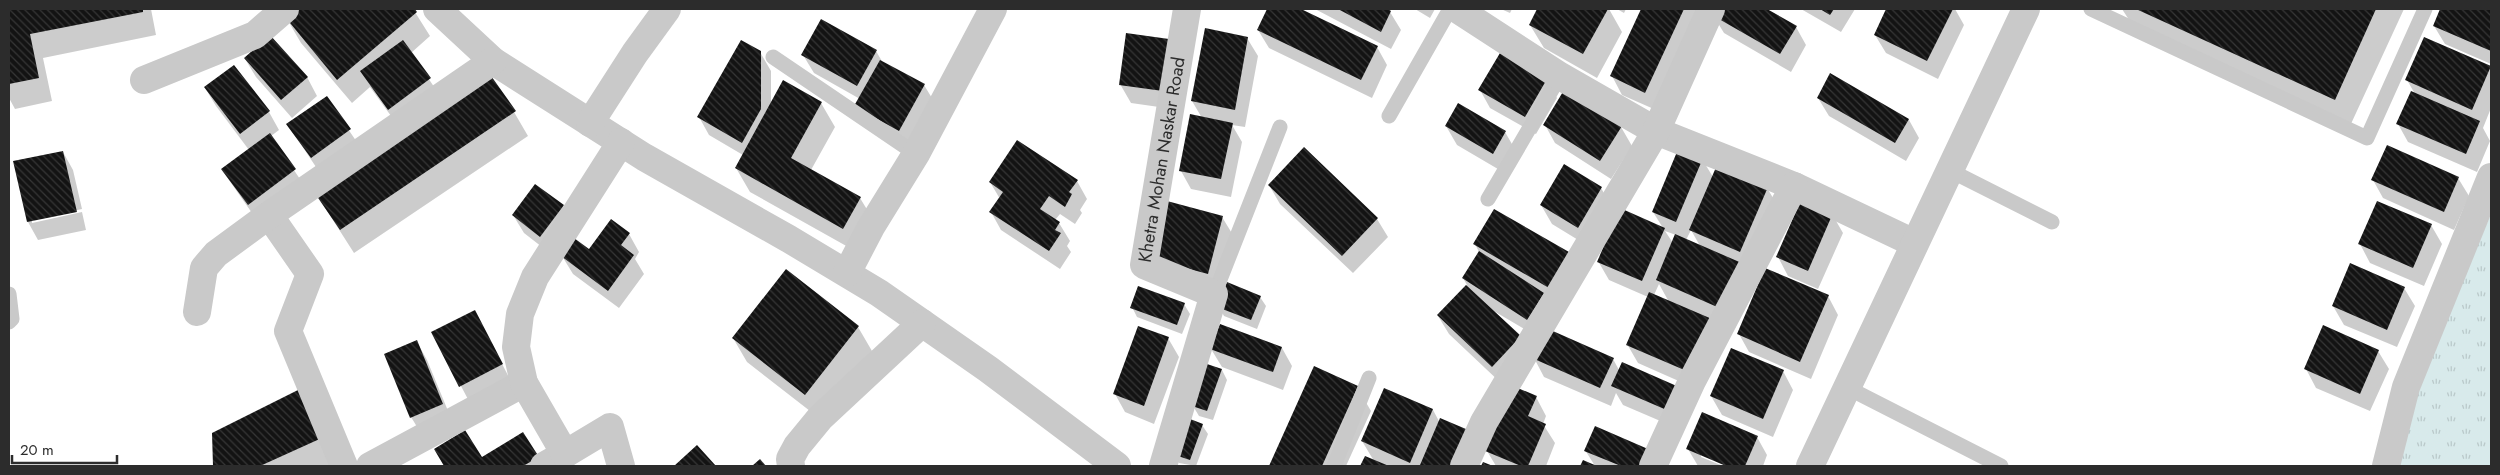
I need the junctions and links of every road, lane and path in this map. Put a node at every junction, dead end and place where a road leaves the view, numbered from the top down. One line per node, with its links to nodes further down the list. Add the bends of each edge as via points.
1 (284, 9): 15 (street, via 255,35)
2 (437, 9): 13 (street)
3 (667, 9): 17 (street)
4 (993, 9): 21 (street)
5 (1186, 9): 31 (street, Khetra Mohan Naskar Road, via 1144,265 1214,294)
6 (1450, 9): 16 (lane)
7 (1457, 9): 14 (street)
8 (1711, 9): 19 (street)
9 (2026, 9): 22 (street)
10 (2090, 9): 11 (lane, via 2366,138)
11 (2426, 9)
12 (773, 57): 21 (lane)
13 (493, 61): 17 (street); 26 (street)
14 (1560, 76): 19 (street); 25 (lane)
15 (144, 80)
16 (1388, 116)
17 (590, 124): 20 (street)
18 (1280, 127): 31 (lane)
19 (1656, 131): 24 (street); 46 (street, via 1484,422)
20 (621, 142): 29 (street); 36 (street, via 535,277 527,296 520,314 516,347)
21 (916, 154): 29 (street)
22 (1949, 170): 27 (lane); 28 (street)
23 (2491, 177): 50 (street, via 2406,387)
24 (1794, 186): 28 (street); 47 (street, via 1692,381)
25 (1488, 200)
26 (269, 215): 32 (street, via 216,254 204,268); 39 (street, via 310,274 288,332)
27 (2052, 222)
28 (1914, 243): 37 (street)
29 (847, 273): 34 (street)
30 (9, 294): 33 (lane, via 12,319)
31 (1212, 301): 44 (street)
32 (197, 312)
33 (9, 322)
34 (922, 323): 42 (street, via 820,418 797,446 790,459); 43 (street)
35 (1369, 378): 45 (lane)
36 (524, 383): 38 (street); 40 (street)
37 (1846, 387): 48 (street); 49 (lane)
38 (554, 460): 41 (street, via 610,427)
39 (344, 466)
40 (370, 466)
41 (621, 466)
42 (791, 466)
43 (1117, 466)
44 (1163, 466)
45 (1334, 466)
46 (1464, 466)
47 (1653, 466)
48 (1810, 466)
49 (2001, 466)
50 (2386, 466)

